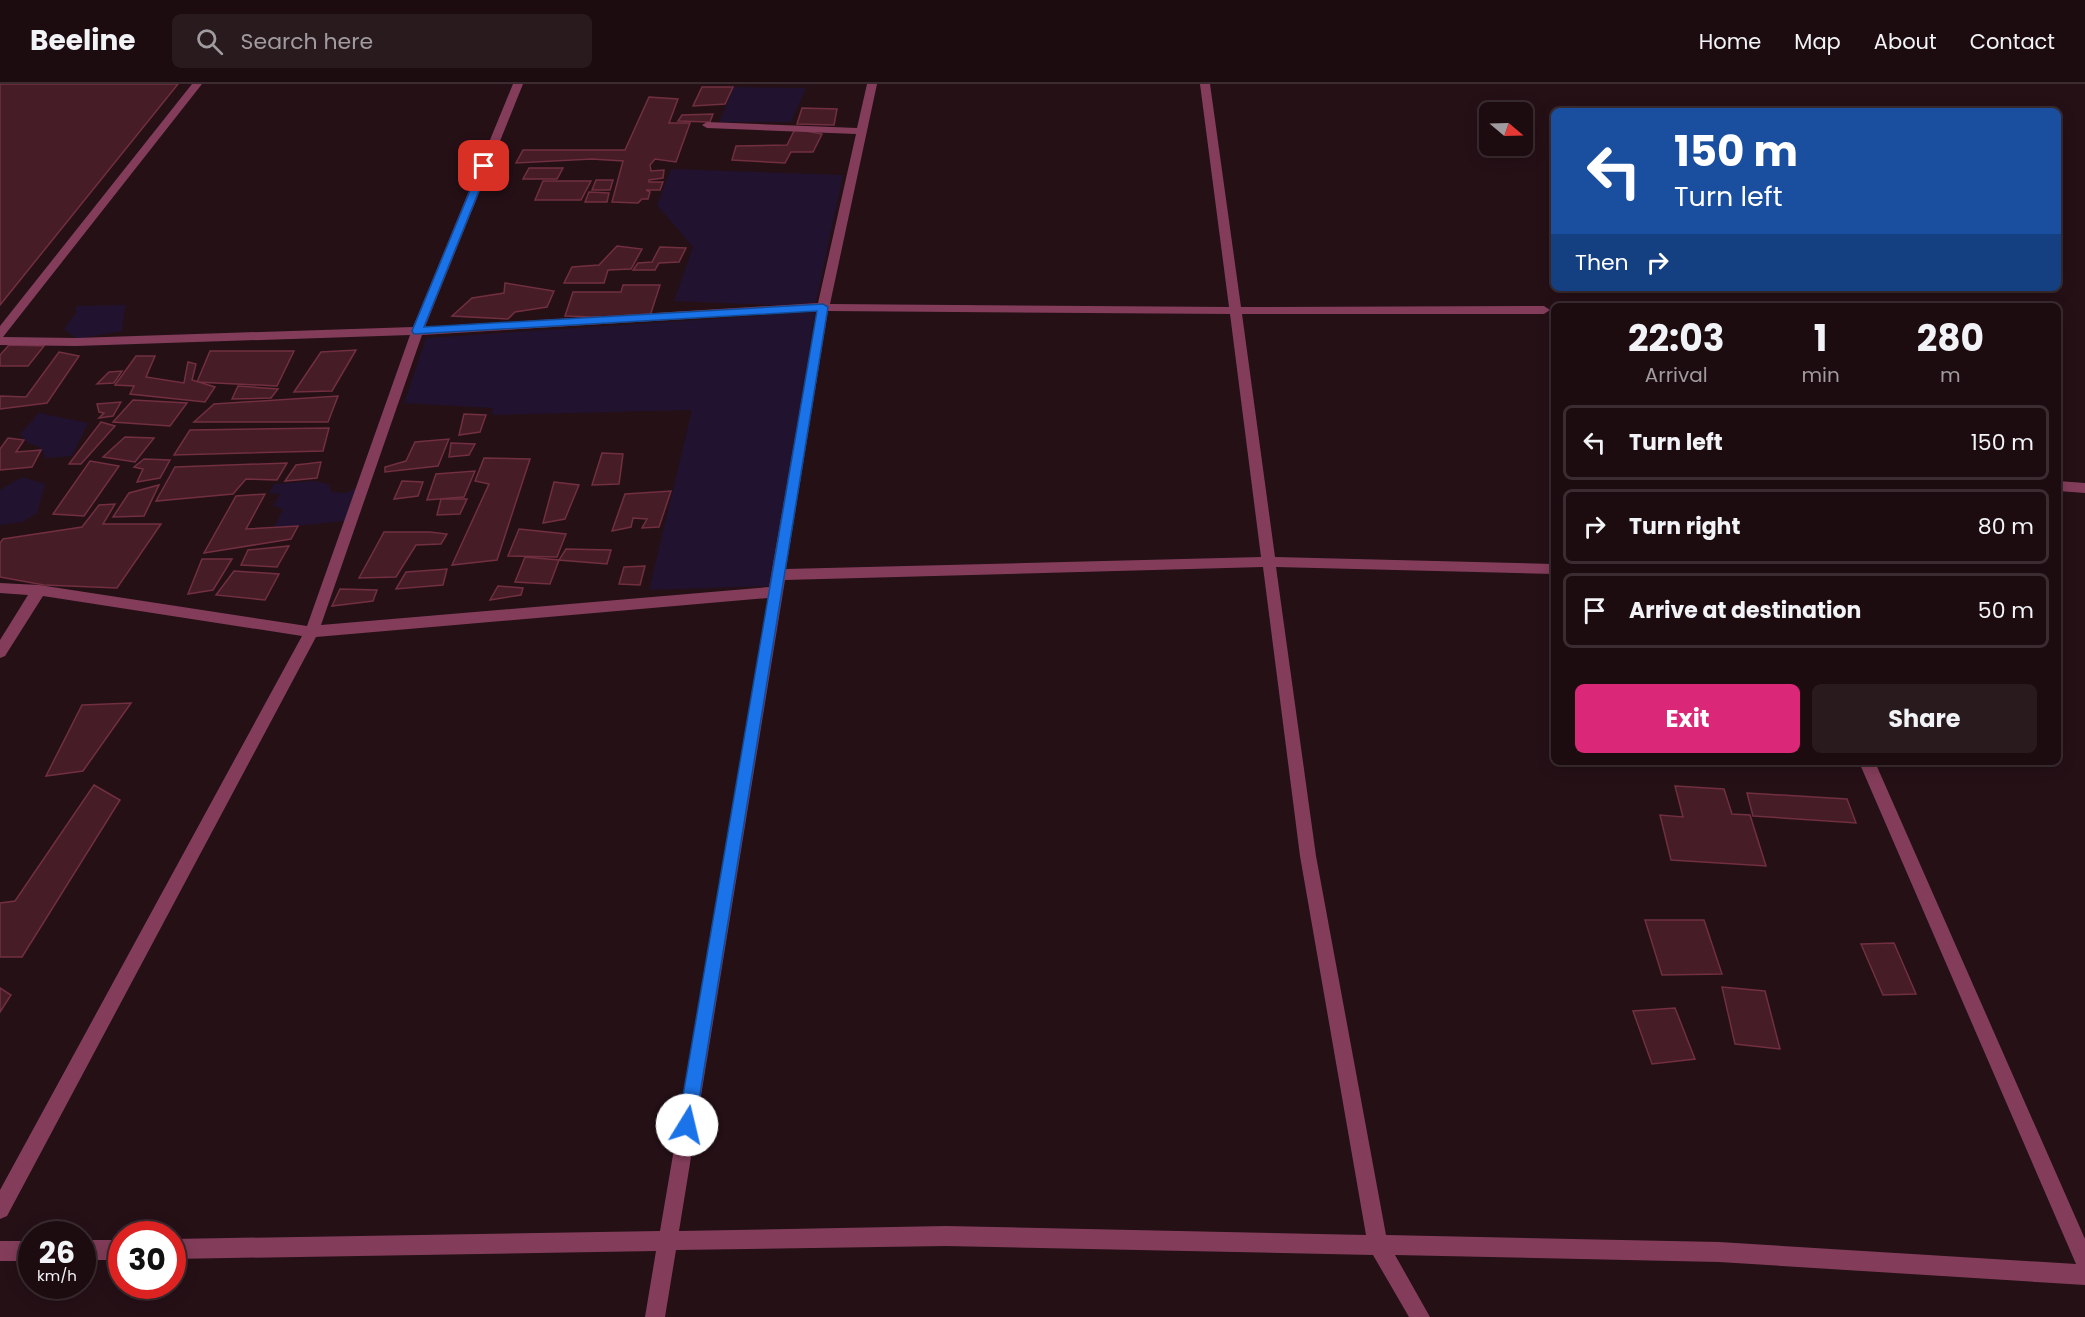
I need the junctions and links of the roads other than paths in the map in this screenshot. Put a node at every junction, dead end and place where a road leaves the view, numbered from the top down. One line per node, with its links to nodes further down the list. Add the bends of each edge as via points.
1 (197, 84): 11 (street)
2 (518, 84): 10 (street)
3 (872, 84): 6 (street)
4 (1205, 84): 9 (street)
5 (707, 125): 6 (street)
6 (862, 131): 7 (street)
7 (823, 307): 9 (street); 10 (street); 17 (street)
8 (1544, 310): 9 (street)
9 (1237, 311): 15 (street)
10 (417, 331): 12 (street); 21 (street)
11 (0, 334)
12 (0, 341)
13 (2061, 486): 14 (street)
14 (2085, 488)
15 (1270, 562): 16 (street); 17 (street); 26 (street, via 1308,856)
16 (1551, 569)
17 (778, 574): 20 (street)
18 (0, 588): 19 (street)
19 (39, 590): 21 (street); 22 (street)
20 (775, 592): 21 (street); 25 (street)
21 (312, 632): 24 (street)
22 (0, 652)
23 (1868, 765): 30 (street)
24 (0, 1209)
25 (667, 1241): 26 (street, via 946,1236); 27 (street); 32 (street)
26 (1378, 1245): 31 (street, via 1719,1252); 33 (street)
27 (186, 1249)
28 (0, 1251): 29 (street)
29 (18, 1251)
30 (2085, 1262)
31 (2085, 1275)
32 (655, 1317)
33 (1420, 1317)

